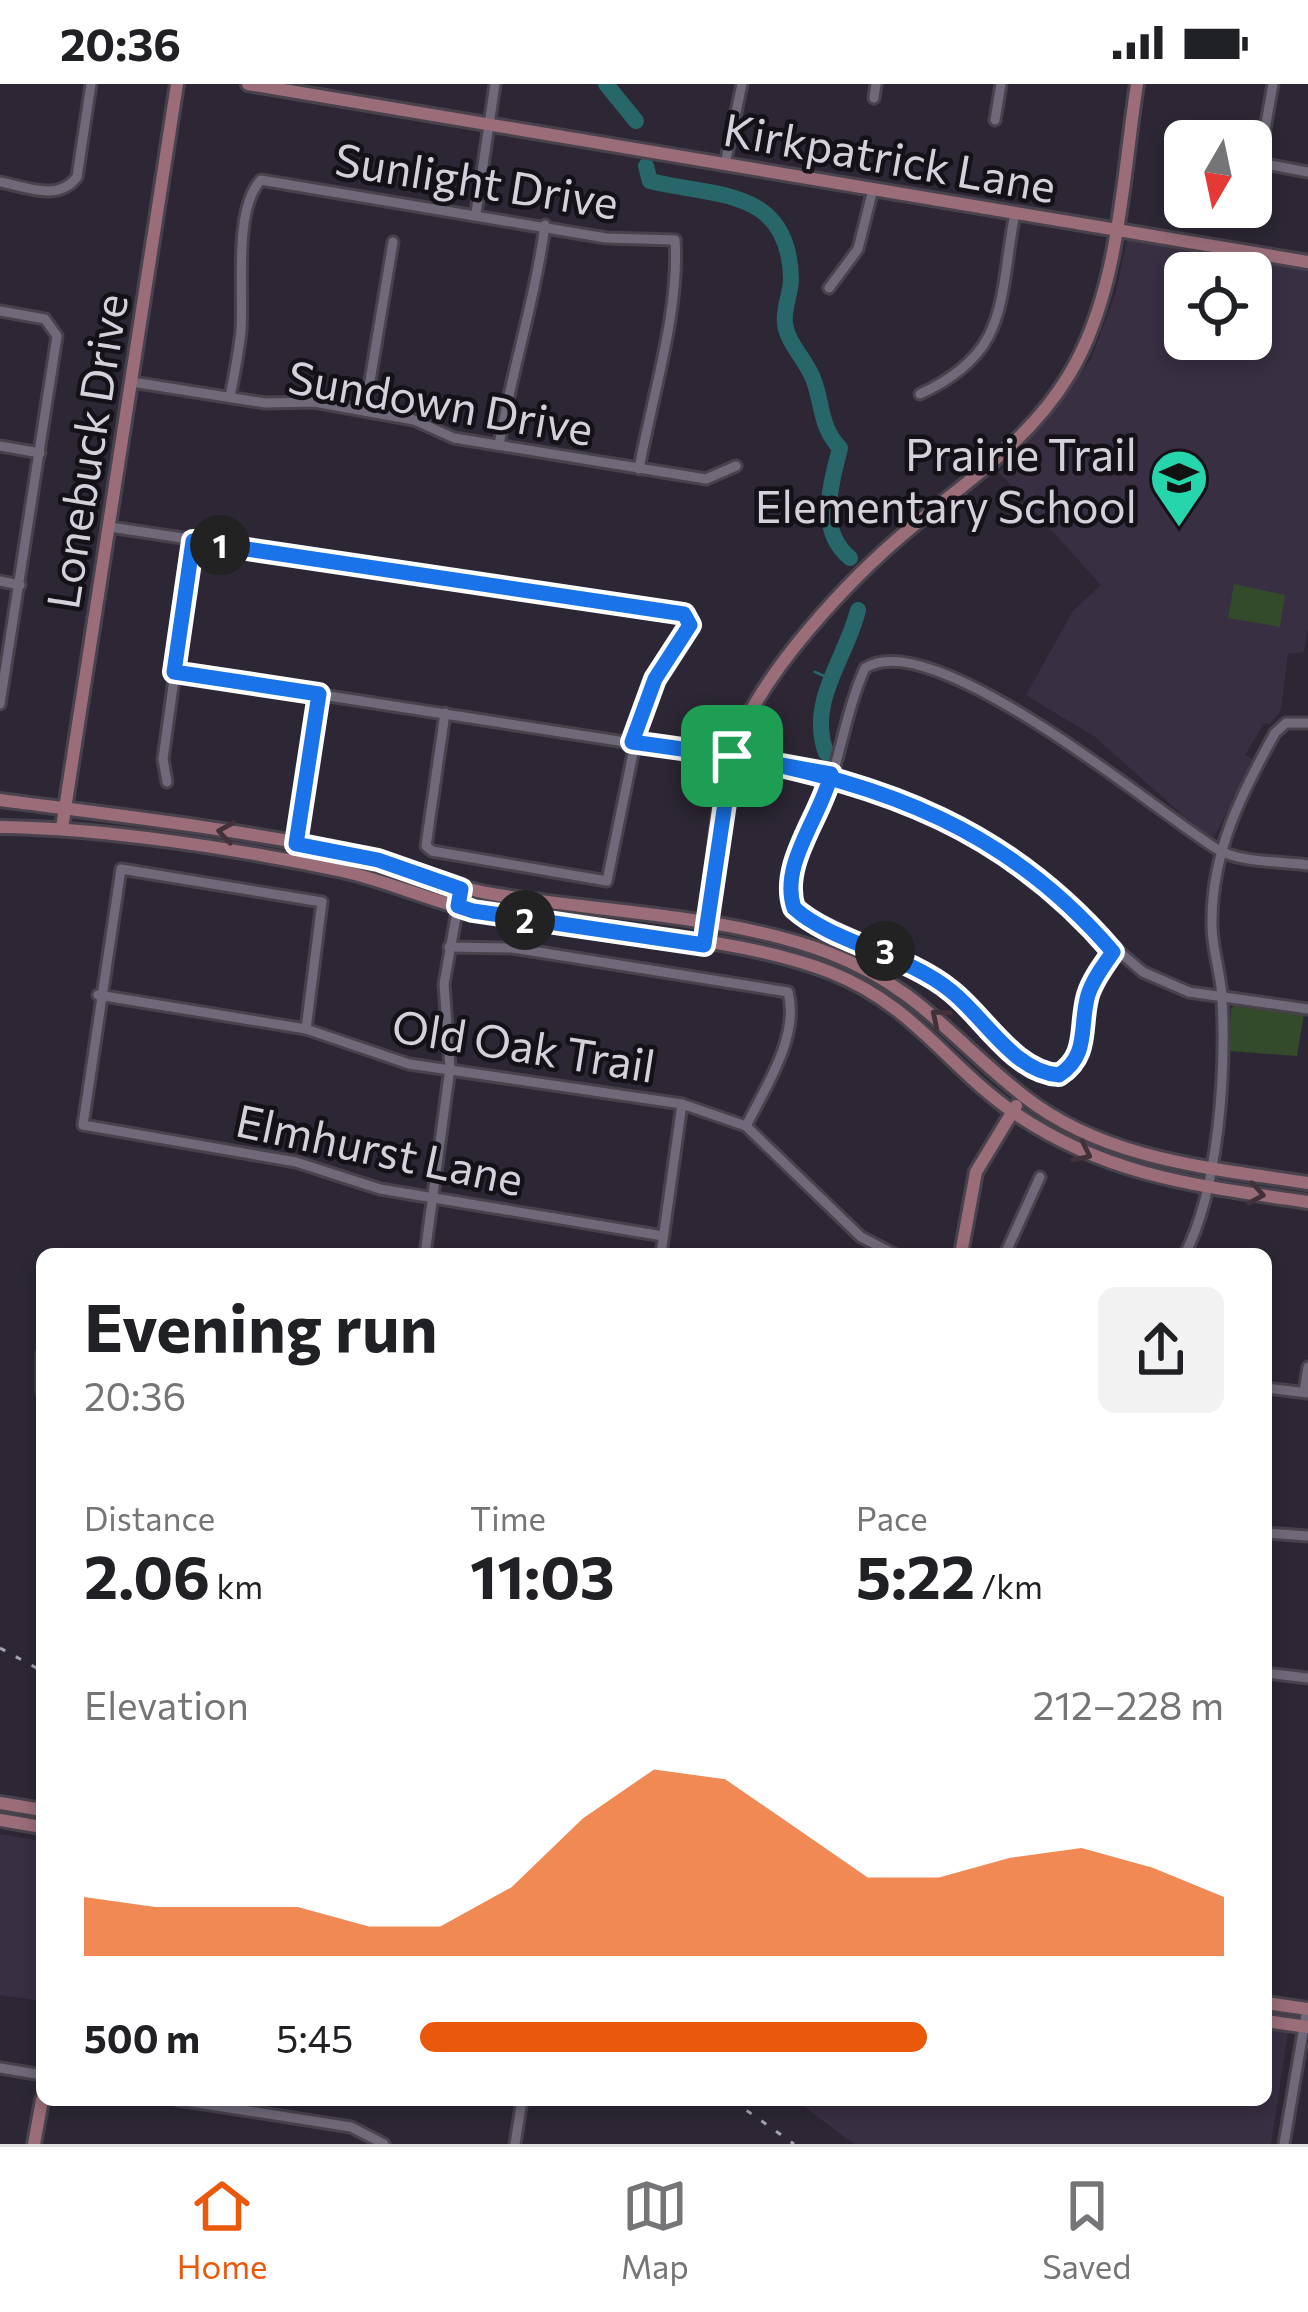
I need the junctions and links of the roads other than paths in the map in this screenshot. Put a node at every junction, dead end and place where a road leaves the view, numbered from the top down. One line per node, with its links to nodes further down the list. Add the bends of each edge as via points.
1 (92, 84): 15 (street, via 77,177 68,188 54,193)
2 (177, 84): 25 (street, Lonebuck Drive)
3 (248, 84): 12 (street, Kirkpatrick Lane)
4 (495, 84): 12 (street)
5 (742, 84): 13 (street)
6 (876, 84): 10 (street)
7 (1000, 84): 11 (street)
8 (1137, 84): 20 (street)
9 (1273, 84): 14 (street, via 1260,157)
10 (874, 98)
11 (995, 120)
12 (490, 125): 13 (street, Kirkpatrick Lane); 17 (street)
13 (724, 164): 16 (street, Kirkpatrick Lane)
14 (1308, 172)
15 (0, 182)
16 (873, 189): 18 (street, Kirkpatrick Lane); 23 (street, via 858,249)
17 (476, 213): 19 (street, Sunlight Drive); 27 (street, Sunlight Drive, via 268,178 252,194)
18 (1015, 213): 20 (street, Kirkpatrick Lane); 26 (street, via 990,343 956,378)
19 (545, 225): 29 (street); 33 (street, Sunlight Drive, via 675,240 672,311)
20 (1114, 230): 22 (street, Kirkpatrick Lane); 44 (street, via 1092,328 1050,405 904,534 794,648 749,710)
21 (393, 242): 28 (street)
22 (1308, 262)
23 (829, 288)
24 (0, 311): 31 (street, via 56,328)
25 (132, 382): 27 (street, Sundown Drive); 34 (street, Lonebuck Drive)
26 (920, 394)
27 (230, 398): 28 (street, Sundown Drive)
28 (365, 411): 29 (street, Sundown Drive)
29 (499, 445): 33 (street, Sundown Drive)
30 (0, 446): 31 (street)
31 (40, 453): 37 (street)
32 (736, 466): 33 (street, Sundown Drive, via 706,478)
33 (639, 469)
34 (110, 527): 35 (street); 48 (street, Lonebuck Drive)
35 (193, 541): 38 (street); 43 (street, via 689,616)
36 (0, 581): 37 (street)
37 (20, 585): 40 (street)
38 (174, 672): 39 (street); 46 (street)
39 (319, 694): 41 (street); 51 (street)
40 (0, 704)
41 (445, 713): 43 (street); 43 (street, via 426,846 607,881)
42 (1308, 723): 52 (street, via 1286,722 1232,811)
43 (632, 742): 44 (street)
44 (732, 756): 45 (street); 56 (street)
45 (831, 774): 52 (street, via 865,668 905,662 1091,755); 59 (street, via 960,825 1054,894); 59 (street, via 801,846 794,908 919,968 1031,1070 1059,1075 1074,1066 1088,996)
46 (167, 782)
47 (0, 800): 48 (street)
48 (66, 805): 50 (street, Lonebuck Drive); 51 (street, one-way to 48)
49 (0, 827): 50 (street)
50 (62, 828): 55 (street, via 340,870)
51 (296, 844): 54 (street, via 378,860)
52 (1222, 853): 53 (street); 61 (street, via 1211,928)
53 (1308, 865)
54 (461, 889): 55 (street); 56 (street)
55 (458, 906): 57 (street); 58 (street)
56 (707, 926): 57 (street); 65 (street, one-way to 56, via 925,1005 866,968)
57 (704, 945): 67 (street, via 780,956 873,992 908,1014)
58 (449, 947): 64 (street); 68 (street, via 513,948 788,992 779,1060)
59 (1113, 952): 61 (street, via 1167,983)
60 (98, 995): 63 (street, Old Oak Trail); 63 (street, via 121,869 322,902); 73 (street, Elmhurst Lane, via 83,1125 296,1162)
61 (1222, 997): 62 (street); 69 (street, via 1222,1081)
62 (1308, 1009)
63 (306, 1029): 64 (street, Old Oak Trail, via 381,1057)
64 (451, 1068): 66 (street, Old Oak Trail); 73 (street)
65 (1024, 1097): 67 (street); 69 (street, via 1109,1143)
66 (682, 1103): 68 (street, Old Oak Trail); 75 (street)
67 (1012, 1111): 72 (street, one-way to 72, via 1102,1162); 79 (street, via 976,1172)
68 (746, 1126): 78 (street, Old Oak Trail, via 861,1237)
69 (1209, 1168): 71 (street); 72 (street)
70 (1040, 1177): 80 (street)
71 (1308, 1183)
72 (1204, 1186): 74 (street, one-way to 74); 81 (street)
73 (433, 1199): 75 (street, Elmhurst Lane); 76 (street)
74 (1308, 1202)
75 (663, 1236): 77 (street)
76 (425, 1248)
77 (662, 1248)
78 (882, 1248)
79 (962, 1248)
80 (1008, 1248)
81 (1187, 1248)
82 (1308, 1367): 84 (street)
83 (1272, 1389): 84 (street)
84 (1306, 1392)
85 (1272, 1533): 86 (street)
86 (1308, 1536)
87 (1272, 1674): 88 (street)
88 (1308, 1678)
89 (0, 1803): 90 (street)
90 (36, 1809)
91 (0, 1820): 92 (street)
92 (36, 1826)
93 (1272, 2003): 94 (street)
94 (1307, 2009): 96 (street)
95 (1272, 2021): 96 (street)
96 (1306, 2026): 105 (street)
97 (0, 2068): 98 (street)
98 (36, 2074)
99 (41, 2106): 102 (street)
100 (216, 2106): 103 (street, via 351,2128)
101 (521, 2106): 104 (street)
102 (34, 2144)
103 (385, 2144)
104 (515, 2144)
105 (1284, 2144)

